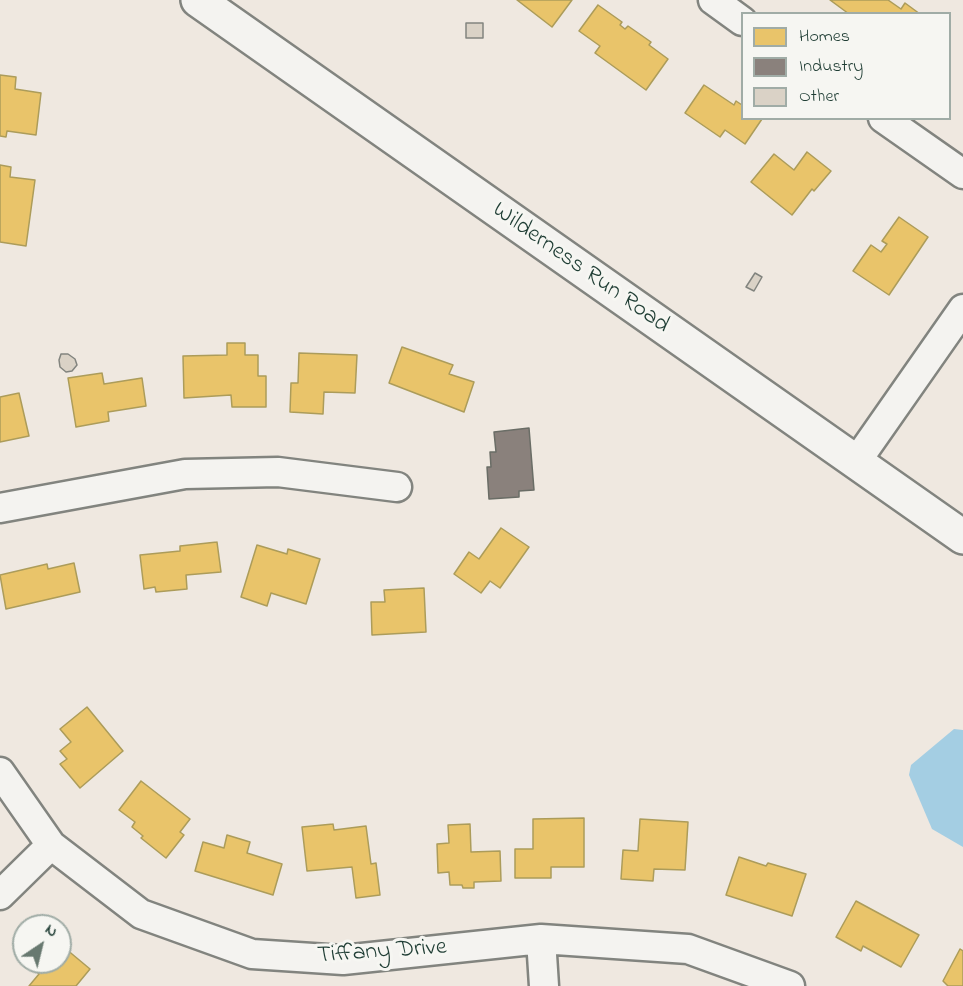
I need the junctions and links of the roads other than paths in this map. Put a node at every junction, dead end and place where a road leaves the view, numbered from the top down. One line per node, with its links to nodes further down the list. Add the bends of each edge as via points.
1 (198, 0): 5 (street, Wilderness Run Road)
2 (886, 120): 3 (street)
3 (963, 174)
4 (963, 309): 5 (street)
5 (856, 462): 8 (street, Wilderness Run Road)
6 (397, 487): 7 (street, via 278,472 185,474)
7 (0, 508)
8 (963, 537)
9 (0, 772): 10 (street, Tiffany Drive)
10 (51, 845): 11 (street); 12 (street, Tiffany Drive, via 141,914 252,954 343,960)
11 (0, 895)
12 (541, 939): 13 (street); 14 (street, Tiffany Drive, via 688,949)
13 (544, 986)
14 (790, 986)

